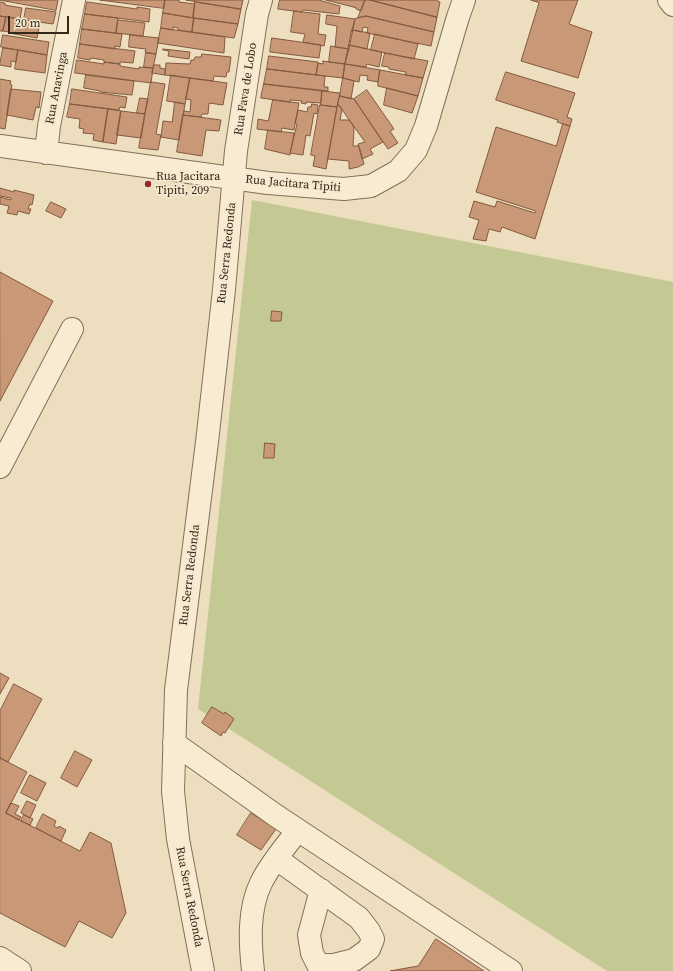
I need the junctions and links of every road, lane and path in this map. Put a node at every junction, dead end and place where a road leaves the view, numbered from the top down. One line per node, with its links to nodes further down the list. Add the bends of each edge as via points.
1 (74, 0): 7 (street, Rua Anavinga)
2 (261, 0): 8 (street, Rua Fava de Lobo, via 236,151)
3 (464, 0): 8 (street, Rua Jacitara Tipiti, via 426,126 416,150 398,171 371,186 344,189)
4 (669, 0): 5 (street)
5 (673, 5)
6 (0, 146): 7 (street, Rua Jacitara Tipiti)
7 (46, 153): 8 (street, Rua Jacitara Tipiti)
8 (234, 178): 11 (street, Rua Serra Redonda, via 207,442 176,690)
9 (72, 329): 10 (street)
10 (0, 467)
11 (174, 743): 12 (street); 17 (street, Rua Serra Redonda, via 173,791 178,839)
12 (298, 830): 13 (street); 19 (street)
13 (277, 859): 14 (street); 18 (street, via 261,883 252,909)
14 (321, 890)
15 (0, 958): 16 (street)
16 (20, 971)
17 (203, 971)
18 (253, 971)
19 (511, 971)

